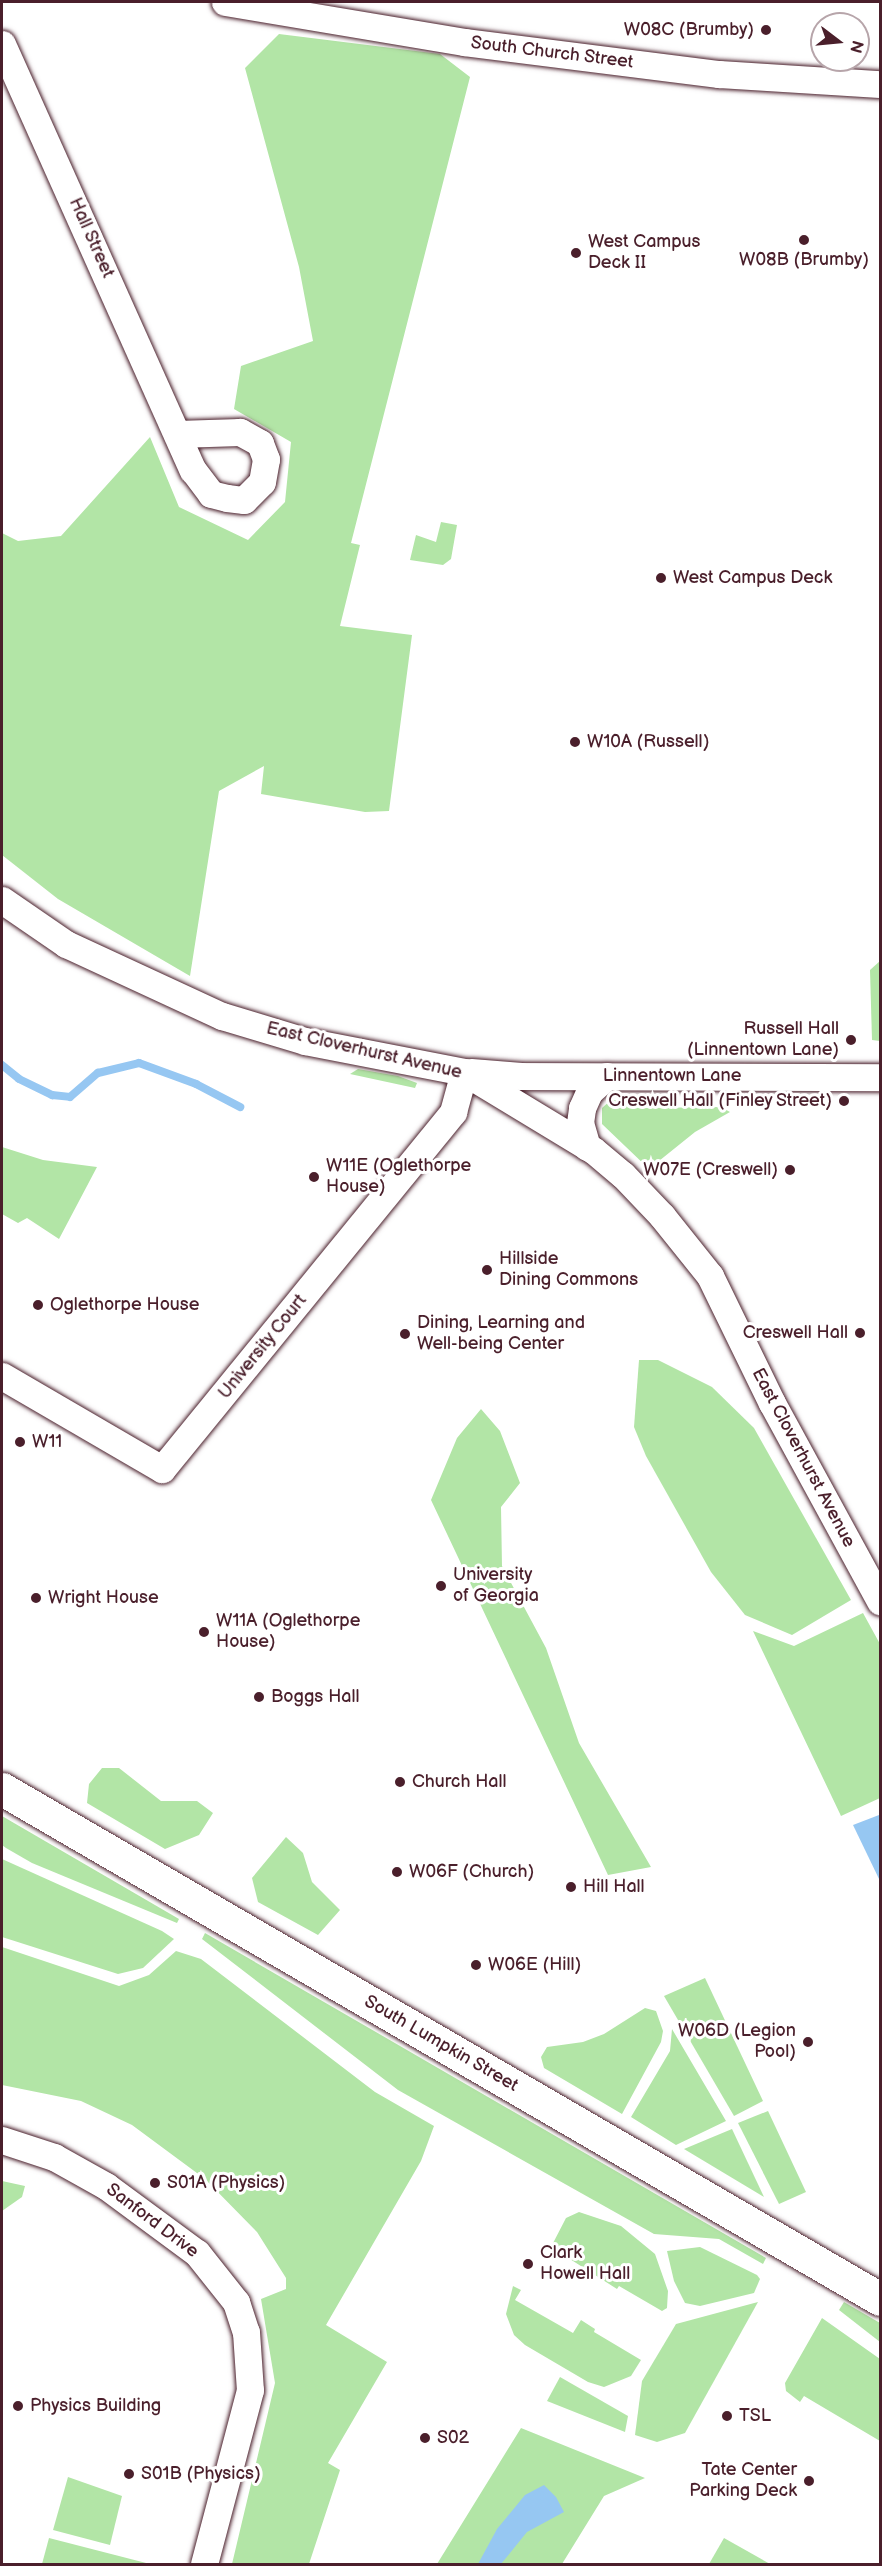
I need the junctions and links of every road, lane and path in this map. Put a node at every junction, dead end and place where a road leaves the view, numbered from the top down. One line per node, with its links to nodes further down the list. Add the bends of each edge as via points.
1 (225, 2): 2 (street, South Church Street)
2 (314, 9): 4 (street, South Church Street, via 407,34 719,74)
3 (2, 44): 5 (street, Hall Street)
4 (880, 84)
5 (177, 434)
6 (2, 900): 7 (street, East Cloverhurst Avenue, via 66,944 222,1016 305,1041)
7 (464, 1072): 8 (street, Linnentown Lane); 10 (street, East Cloverhurst Avenue); 11 (street, University Court, via 453,1112 162,1469)
8 (607, 1076): 9 (street, Linnentown Lane); 10 (street, via 589,1092 582,1108 580,1123)
9 (880, 1077)
10 (587, 1147): 12 (street, East Cloverhurst Avenue, via 623,1175 711,1276 772,1403)
11 (2, 1376)
12 (880, 1601)
13 (2, 1789): 15 (main road, South Lumpkin Street)
14 (2, 2140): 16 (street, Sanford Drive, via 54,2157 106,2186 197,2253 236,2302 246,2332 250,2390)
15 (880, 2299)
16 (204, 2565)

